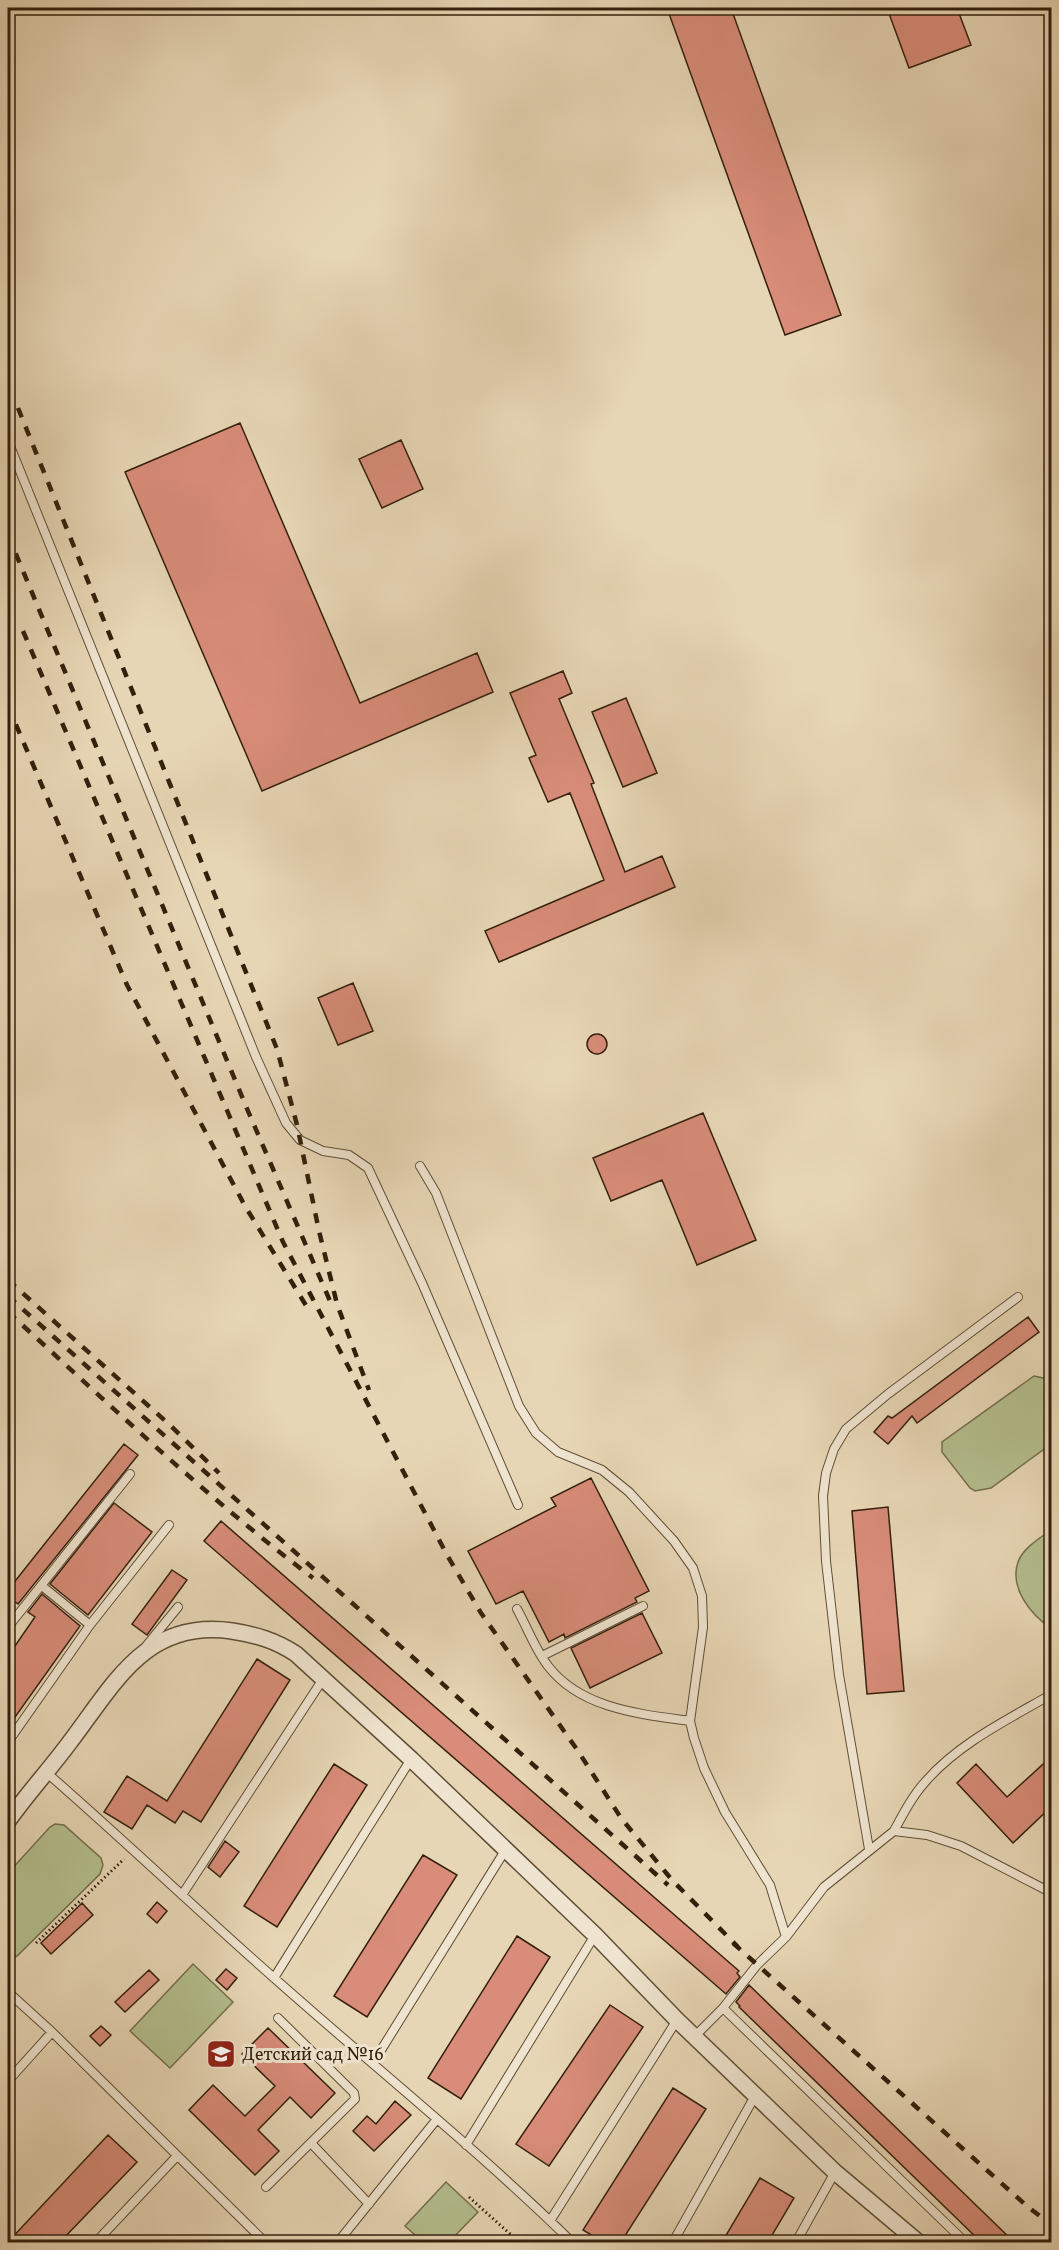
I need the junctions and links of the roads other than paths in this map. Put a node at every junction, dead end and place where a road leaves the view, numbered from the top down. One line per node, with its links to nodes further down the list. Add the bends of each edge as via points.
1 (8, 441): 5 (lane, via 286,1123 300,1140 349,1155 368,1168)
2 (420, 1166): 17 (lane, via 436,1193 519,1406 537,1432 558,1452 602,1470 629,1492 693,1568 702,1596 703,1627)
3 (1018, 1297): 25 (lane, via 846,1430 826,1473 826,1561 839,1675)
4 (130, 1474): 7 (lane)
5 (518, 1505)
6 (169, 1525): 11 (lane)
7 (42, 1586): 11 (lane); 12 (lane)
8 (643, 1606): 14 (lane)
9 (178, 1607): 13 (lane)
10 (517, 1609): 14 (lane)
11 (90, 1625): 18 (lane)
12 (8, 1627)
13 (142, 1653): 15 (street, via 166,1638 190,1631 214,1629 257,1635 296,1654); 20 (street, via 119,1677)
14 (543, 1656): 17 (lane, via 572,1690 590,1699 647,1715)
15 (323, 1679): 19 (street); 27 (lane)
16 (1052, 1694): 23 (lane, via 996,1726 926,1780)
17 (690, 1721): 29 (lane, via 704,1768 725,1812 770,1885)
18 (8, 1742)
19 (411, 1759): 24 (street); 30 (lane)
20 (47, 1773): 22 (street); 27 (lane)
21 (8, 1789): 22 (lane)
22 (11, 1817)
23 (894, 1832): 25 (lane); 26 (lane, via 927,1835 961,1846)
24 (506, 1849): 28 (street); 37 (lane)
25 (869, 1849): 29 (lane, via 824,1887)
26 (1052, 1893)
27 (182, 1895): 30 (lane)
28 (595, 1935): 34 (street); 42 (lane)
29 (786, 1937): 32 (lane, via 757,1965)
30 (274, 1978): 37 (lane)
31 (8, 1992): 35 (lane)
32 (723, 2008): 36 (lane); 55 (lane)
33 (278, 2018): 41 (lane, via 354,2093 351,2104)
34 (677, 2020): 36 (street); 47 (lane)
35 (52, 2032): 38 (lane); 43 (lane)
36 (695, 2036): 39 (street)
37 (373, 2063): 40 (lane)
38 (8, 2081)
39 (755, 2096): 44 (street); 52 (lane)
40 (437, 2119): 42 (lane); 46 (lane)
41 (311, 2143): 45 (lane); 46 (lane)
42 (466, 2145): 47 (lane)
43 (177, 2156): 48 (lane); 49 (lane)
44 (835, 2172): 53 (lane); 54 (street)
45 (266, 2187)
46 (369, 2204): 50 (lane)
47 (550, 2221): 51 (lane)
48 (96, 2242)
49 (265, 2242)
50 (338, 2242)
51 (573, 2242)
52 (673, 2242)
53 (796, 2242)
54 (918, 2242)
55 (965, 2242)

